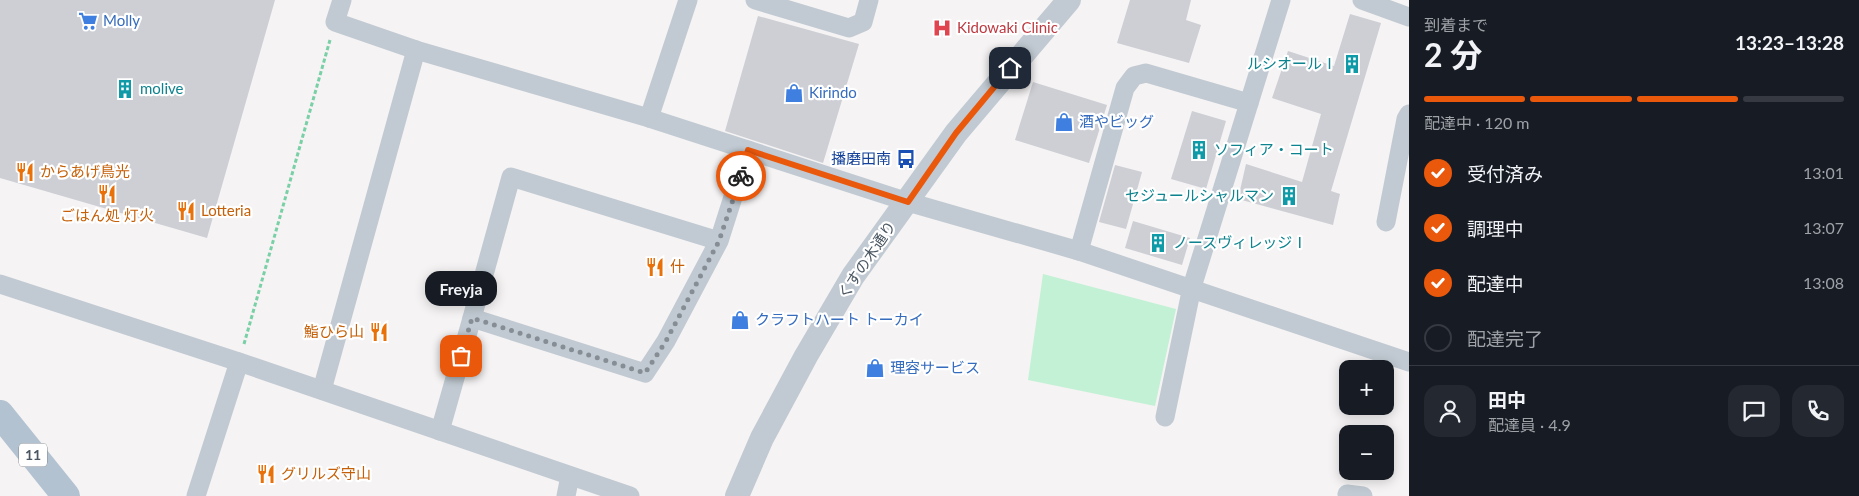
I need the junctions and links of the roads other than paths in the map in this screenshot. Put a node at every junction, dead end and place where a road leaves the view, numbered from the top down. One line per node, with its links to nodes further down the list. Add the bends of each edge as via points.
1 (342, 0): 9 (street, via 335,22)
2 (688, 0): 12 (street)
3 (754, 0): 4 (street, via 849,28 863,22)
4 (869, 0)
5 (1070, 0): 14 (street, くすの木通り, via 956,133)
6 (1281, 0): 10 (street)
7 (1362, 0): 8 (street)
8 (1409, 17)
9 (416, 50): 12 (street); 23 (street)
10 (1249, 103): 17 (street, via 1146,73 1134,76 1125,88); 19 (street)
11 (1409, 114): 15 (street)
12 (649, 118): 13 (street)
13 (748, 150): 14 (street); 16 (street)
14 (908, 202): 17 (street); 32 (street, くすの木通り, via 853,276 806,356 762,438)
15 (1386, 222)
16 (719, 241): 20 (street, via 666,341 645,373); 20 (street, via 511,178)
17 (1080, 251): 19 (street)
18 (0, 284): 21 (street)
19 (1192, 287): 22 (street); 25 (street)
20 (472, 318): 26 (street)
21 (238, 362): 23 (street); 29 (street)
22 (1409, 362)
23 (322, 390): 26 (street)
24 (0, 414): 28 (main road, 11)
25 (1165, 418)
26 (440, 431): 27 (street)
27 (570, 476): 30 (street); 31 (street)
28 (66, 496)
29 (196, 496)
30 (566, 496)
31 (630, 496)
32 (737, 496)

